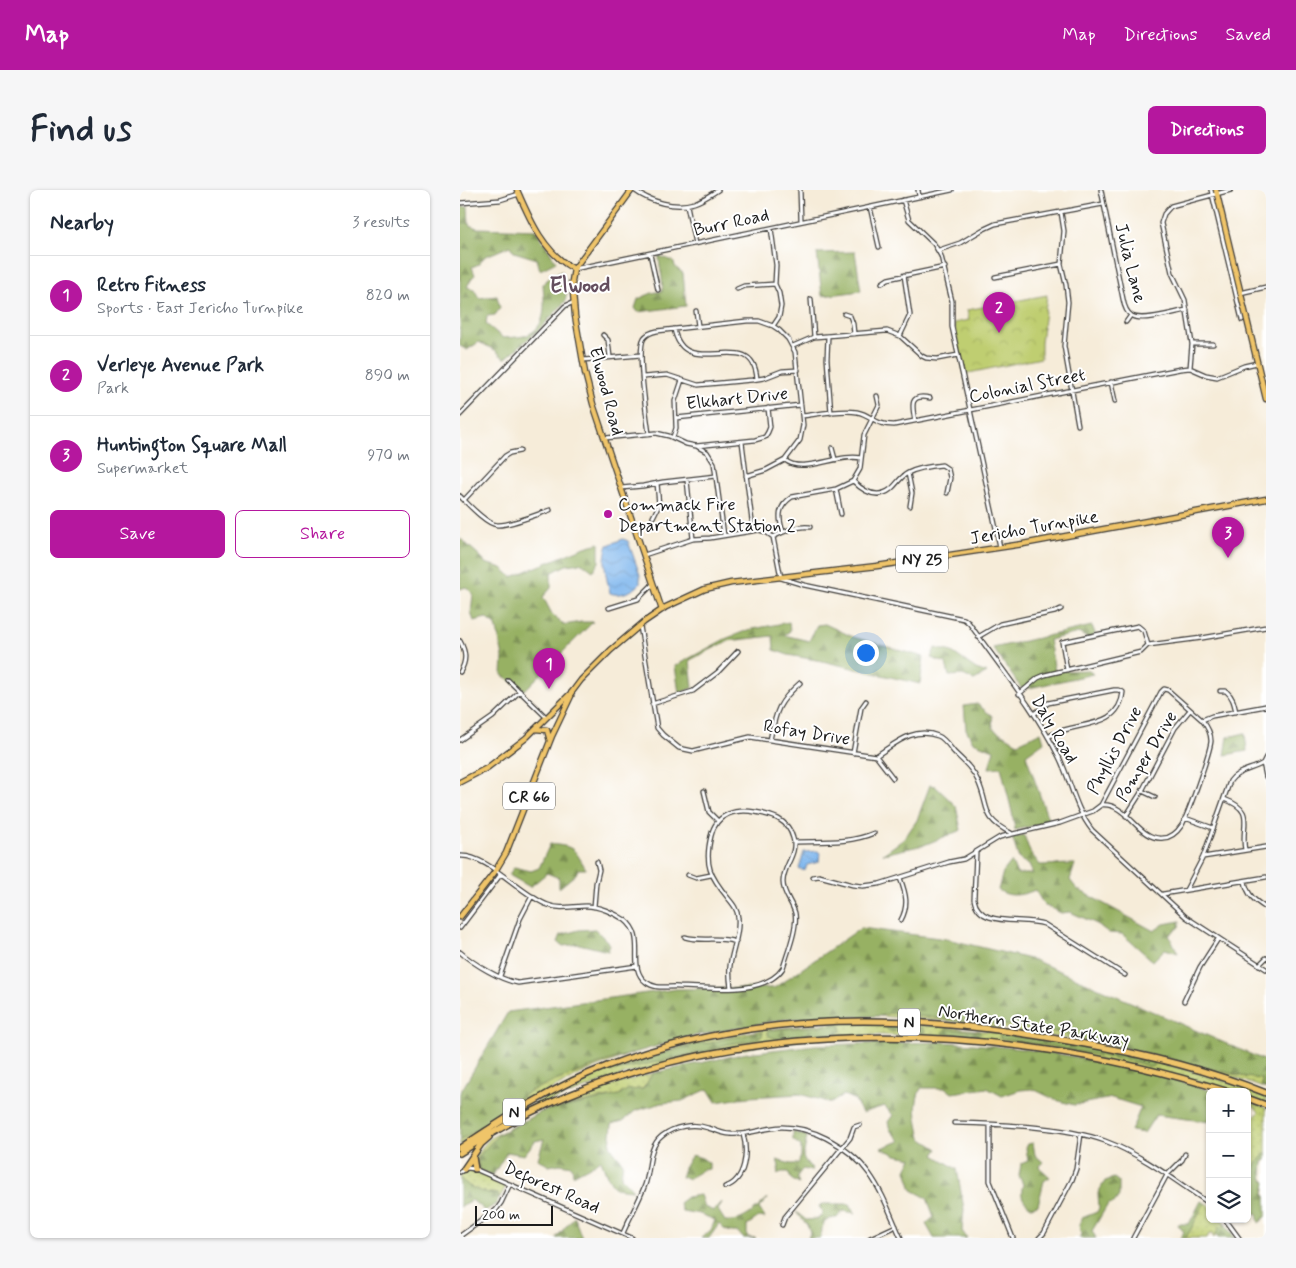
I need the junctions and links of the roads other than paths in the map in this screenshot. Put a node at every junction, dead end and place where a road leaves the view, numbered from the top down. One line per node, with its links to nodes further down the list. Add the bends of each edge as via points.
1 (633, 190): 15 (street, via 652,201); 26 (main road)
2 (718, 190): 15 (street)
3 (800, 190): 18 (street)
4 (918, 190): 11 (street)
5 (952, 190): 11 (street, Burr Road)
6 (1101, 190): 14 (street, Julia Lane)
7 (1211, 190): 10 (street)
8 (1231, 190): 10 (street)
9 (518, 192): 13 (street, via 500,200); 26 (main road, via 534,228 561,263)
10 (1215, 193): 34 (main road); 37 (street, via 1171,206 1162,218 1170,265); 41 (street)
11 (919, 196): 12 (street, Burr Road)
12 (903, 200): 16 (street, Burr Road); 22 (street, via 910,220)
13 (460, 203)
14 (1103, 204): 17 (street); 40 (street, Julia Lane, via 1123,299)
15 (687, 205): 20 (street)
16 (870, 207): 18 (street, Burr Road); 21 (street)
17 (1061, 212): 22 (street, via 996,224); 24 (street, via 1064,231)
18 (801, 221): 19 (street, Burr Road)
19 (770, 228): 20 (street, Burr Road); 30 (street)
20 (696, 244): 23 (street, Burr Road)
21 (879, 247)
22 (939, 250): 25 (street)
23 (650, 254): 26 (street, Burr Road); 33 (street)
24 (1061, 264): 28 (street); 65 (street, via 1068,294 1064,346)
25 (945, 267): 27 (street); 55 (street)
26 (574, 269): 36 (main road, Elwood Road)
27 (904, 275): 29 (street); 49 (street, via 910,315)
28 (996, 277)
29 (882, 283)
30 (776, 284): 32 (street); 44 (street, via 781,306)
31 (1266, 287): 34 (street)
32 (737, 289)
33 (658, 290)
34 (1240, 293): 58 (main road)
35 (811, 298): 50 (street)
36 (574, 302): 57 (main road, Elwood Road); 74 (street, via 564,306)
37 (1187, 310): 40 (street, Julia Lane, via 1146,317); 51 (street)
38 (696, 311): 43 (street)
39 (844, 314): 46 (street, via 852,320)
40 (1131, 315): 42 (street)
41 (1242, 320)
42 (1126, 322)
43 (698, 326): 44 (street, via 752,321); 45 (street)
44 (774, 326): 53 (street)
45 (674, 329): 54 (street, via 649,333 642,342); 62 (street, via 681,345 695,354 744,354 753,362)
46 (854, 334): 48 (street); 49 (street, via 880,331)
47 (603, 335): 56 (street, via 608,340)
48 (828, 336): 50 (street); 73 (street)
49 (900, 336): 55 (street, via 926,358)
50 (814, 337): 53 (street)
51 (1192, 344): 52 (street); 59 (street)
52 (1213, 344)
53 (793, 346): 60 (street)
54 (641, 354): 56 (street); 61 (street)
55 (958, 355): 72 (street)
56 (610, 357): 57 (street)
57 (584, 360): 82 (main road, Elwood Road, via 593,404)
58 (1257, 363): 59 (street, Colonial Street, via 1218,376); 68 (main road, via 1262,369)
59 (1190, 368): 64 (street, Colonial Street)
60 (798, 370): 62 (street, via 782,371); 70 (street)
61 (643, 377): 63 (street, via 668,375); 80 (street)
62 (758, 379): 63 (street, via 698,385)
63 (682, 380): 76 (street, via 675,401)
64 (1112, 382): 65 (street, Colonial Street); 69 (street)
65 (1071, 390): 72 (street, Colonial Street); 79 (street)
66 (876, 396): 77 (street, via 879,405)
67 (930, 398): 78 (street, via 923,396 914,400)
68 (1266, 399)
69 (1115, 401)
70 (801, 405): 71 (street, Elkhart Drive); 75 (street)
71 (768, 408): 76 (street, Elkhart Drive); 83 (street, via 770,427 764,437)
72 (970, 410): 78 (street, Colonial Street); 112 (street)
73 (832, 413): 75 (street, Colonial Street); 77 (street, Colonial Street, via 858,412)
74 (460, 415)
75 (802, 416): 89 (street, via 800,440)
76 (676, 418): 81 (street)
77 (873, 420): 78 (street, Colonial Street, via 894,425); 87 (street, via 864,435)
78 (915, 421)
79 (1078, 425)
80 (648, 434): 81 (street); 82 (street)
81 (673, 437): 84 (street)
82 (605, 438): 96 (main road, Elwood Road)
83 (742, 442): 84 (street); 92 (street)
84 (696, 446): 91 (street, via 712,458)
85 (832, 448): 88 (street)
86 (520, 451): 101 (street, via 505,456)
87 (862, 458): 88 (street); 94 (street)
88 (835, 459): 89 (street, via 796,466)
89 (785, 460): 92 (street)
90 (908, 473): 94 (street, via 890,490 879,494 868,493); 98 (street, via 945,466 950,478); 102 (street, via 912,493)
91 (716, 476): 93 (street); 109 (street)
92 (746, 476): 107 (street)
93 (687, 480): 95 (street); 111 (street)
94 (853, 481): 97 (street)
95 (658, 483): 96 (street); 105 (street, via 659,505)
96 (621, 488): 113 (main road, Elwood Road)
97 (836, 489): 104 (street); 108 (street, via 787,500 779,515)
98 (946, 493)
99 (460, 496): 101 (street)
100 (1266, 499): 112 (main road, Jericho Turnpike / NY 25)
101 (464, 500): 103 (street, via 496,525)
102 (910, 506)
103 (550, 510)
104 (841, 514)
105 (653, 517)
106 (810, 527): 108 (street)
107 (753, 530): 109 (street); 110 (street)
108 (783, 532): 110 (street)
109 (724, 535): 111 (street)
110 (773, 537): 114 (street)
111 (693, 539): 113 (street)
112 (1000, 547): 114 (main road, Jericho Turnpike / NY 25)
113 (644, 556): 115 (main road, Elwood Road)
114 (781, 578): 118 (main road, Jericho Turnpike / NY 25, via 715,586); 121 (street, Daly Road, via 964,619)
115 (654, 584): 116 (street, via 638,599); 118 (main road, Elwood Road)
116 (609, 608)
117 (1060, 608): 121 (street, via 1055,612 1000,624)
118 (662, 610): 119 (main road, NY 25)
119 (640, 626): 131 (main road, NY 25); 134 (street, Rofay Drive)
120 (1266, 627): 123 (street)
121 (978, 637): 132 (street, Daly Road)
122 (460, 641): 126 (street, via 465,659)
123 (1148, 645): 125 (street, via 1141,652); 125 (street, via 1144,631 1138,626 1062,642)
124 (738, 651): 134 (street, via 693,691)
125 (1067, 670): 132 (street, via 1038,678)
126 (460, 672)
127 (508, 680): 129 (street)
128 (800, 683): 144 (street, via 785,696 775,713)
129 (520, 691): 139 (street); 143 (street, via 493,717)
130 (1220, 691): 137 (street, via 1230,694)
131 (572, 692): 139 (main road, NY 25); 145 (main road, CR 66)
132 (1019, 694): 138 (street, Daly Road)
133 (866, 701): 146 (street, via 861,708)
134 (652, 704): 144 (street, Rofay Drive, via 657,728 679,748 693,751 750,737)
135 (1266, 706): 137 (street)
136 (1190, 710): 140 (street); 154 (street, Pomper Drive, via 1175,728); 157 (street, Phyllis Drive, via 1168,690 1160,692)
137 (1236, 712): 140 (street)
138 (1034, 714): 142 (street, Daly Road); 142 (street, via 1048,703 1114,690 1122,692 1122,698 1110,718 1061,730)
139 (546, 717): 141 (main road, NY 25)
140 (1202, 720): 160 (street, via 1209,731 1210,746)
141 (535, 729): 145 (main road, via 546,730); 152 (main road, NY 25, via 496,761)
142 (1048, 737): 158 (street, Daly Road)
143 (460, 740)
144 (770, 740): 146 (street, Rofay Drive)
145 (550, 742): 172 (main road, CR 66, via 514,836)
146 (853, 753): 147 (street, Rofay Drive)
147 (876, 756): 151 (street); 164 (street, via 909,735 939,736 974,772 991,818)
148 (1266, 757): 149 (street)
149 (1263, 763): 150 (street); 156 (street, via 1234,776)
150 (1266, 777)
151 (893, 778)
152 (460, 782)
153 (704, 791): 161 (street, via 709,812)
154 (1142, 791): 155 (street); 159 (street, Pomper Drive)
155 (1154, 798)
156 (1224, 799): 162 (street); 167 (street, via 1244,812)
157 (1101, 806): 158 (street, Phyllis Drive); 159 (street, via 1116,808)
158 (1082, 816): 164 (street, Phyllis Drive); 181 (street, Daly Road, via 1092,830)
159 (1126, 816): 160 (street, via 1151,836 1163,838 1176,832)
160 (1185, 818): 162 (street)
161 (718, 820): 165 (street, via 734,812 746,811 775,816 784,822); 175 (street, via 710,839)
162 (1213, 828): 170 (street)
163 (874, 833): 165 (street, via 846,840)
164 (1011, 833): 168 (street, Phyllis Drive)
165 (794, 842): 198 (street, via 783,883 795,922 783,968 773,979)
166 (1266, 847): 167 (street)
167 (1245, 850): 170 (street)
168 (976, 853): 178 (street, Phyllis Drive); 196 (street, via 974,899 982,914 994,919 1030,920 1044,924)
169 (460, 856): 172 (street, via 475,858)
170 (1204, 857): 180 (street)
171 (597, 862): 183 (street, via 599,870)
172 (496, 871): 173 (street); 185 (main road, CR 66)
173 (502, 874): 182 (street); 187 (street)
174 (688, 875): 175 (street, via 696,878)
175 (711, 875): 190 (street, via 737,911)
176 (814, 877): 178 (street, Phyllis Drive, via 863,886)
177 (1266, 877): 179 (street)
178 (900, 878): 186 (street, via 907,904)
179 (1245, 881): 180 (street); 184 (street, via 1251,897)
180 (1186, 890): 181 (street)
181 (1162, 894): 189 (street, Daly Road, via 1186,917)
182 (532, 896): 183 (street, via 556,908); 197 (street, via 520,918)
183 (594, 907): 194 (street, via 620,917 634,929)
184 (1266, 908)
185 (460, 917)
186 (901, 920)
187 (460, 928)
188 (685, 937): 190 (street, via 696,940 722,938)
189 (1218, 939): 193 (street, Daly Road); 199 (street)
190 (736, 942): 198 (street, via 730,965)
191 (460, 952): 197 (street, via 478,966)
192 (1266, 958): 193 (street)
193 (1259, 965): 195 (street, Daly Road)
194 (637, 966): 197 (street, via 528,982 510,982); 198 (street, via 642,979 656,987)
195 (1266, 969)
196 (1125, 975)
197 (500, 976)
198 (731, 988)
199 (1184, 1001)
200 (1214, 1088): 204 (highway, Northern State Parkway / N, via 1122,1064 1019,1045 934,1037 849,1038 755,1046 662,1065 598,1084)
201 (1266, 1093): 210 (highway, Northern State Parkway / N, via 1166,1061 1036,1035 909,1022 810,1022 762,1026 707,1036 625,1060 538,1098)
202 (1251, 1099): 203 (highway)
203 (1266, 1105)
204 (512, 1122): 212 (highway, Northern State Parkway / N); 214 (highway, via 487,1138)
205 (954, 1123): 207 (street)
206 (860, 1125): 211 (street, via 854,1127)
207 (990, 1125): 209 (street); 229 (street, via 990,1181)
208 (743, 1134): 211 (street, via 792,1128 810,1131); 219 (street, via 746,1151 743,1166 733,1184); 224 (street, via 687,1125 660,1137 652,1151 645,1186)
209 (1081, 1134): 217 (street, via 1123,1149); 230 (street, via 1072,1180)
210 (460, 1147)
211 (842, 1147): 222 (street); 223 (street, via 875,1180)
212 (460, 1153)
213 (1185, 1154): 217 (street)
214 (474, 1155): 215 (highway); 216 (highway)
215 (475, 1169): 216 (street, Deforest Road); 218 (street, Deforest Road)
216 (462, 1171)
217 (1167, 1175): 220 (street); 231 (street)
218 (510, 1184): 224 (street, Deforest Road); 225 (street, via 496,1210)
219 (725, 1187)
220 (1206, 1201)
221 (1228, 1223): 232 (street)
222 (782, 1225)
223 (896, 1226): 227 (street); 228 (street)
224 (623, 1233): 226 (street, Deforest Road)
225 (460, 1236)
226 (632, 1238)
227 (870, 1238)
228 (901, 1238)
229 (1013, 1238)
230 (1040, 1238)
231 (1132, 1238)
232 (1239, 1238)

